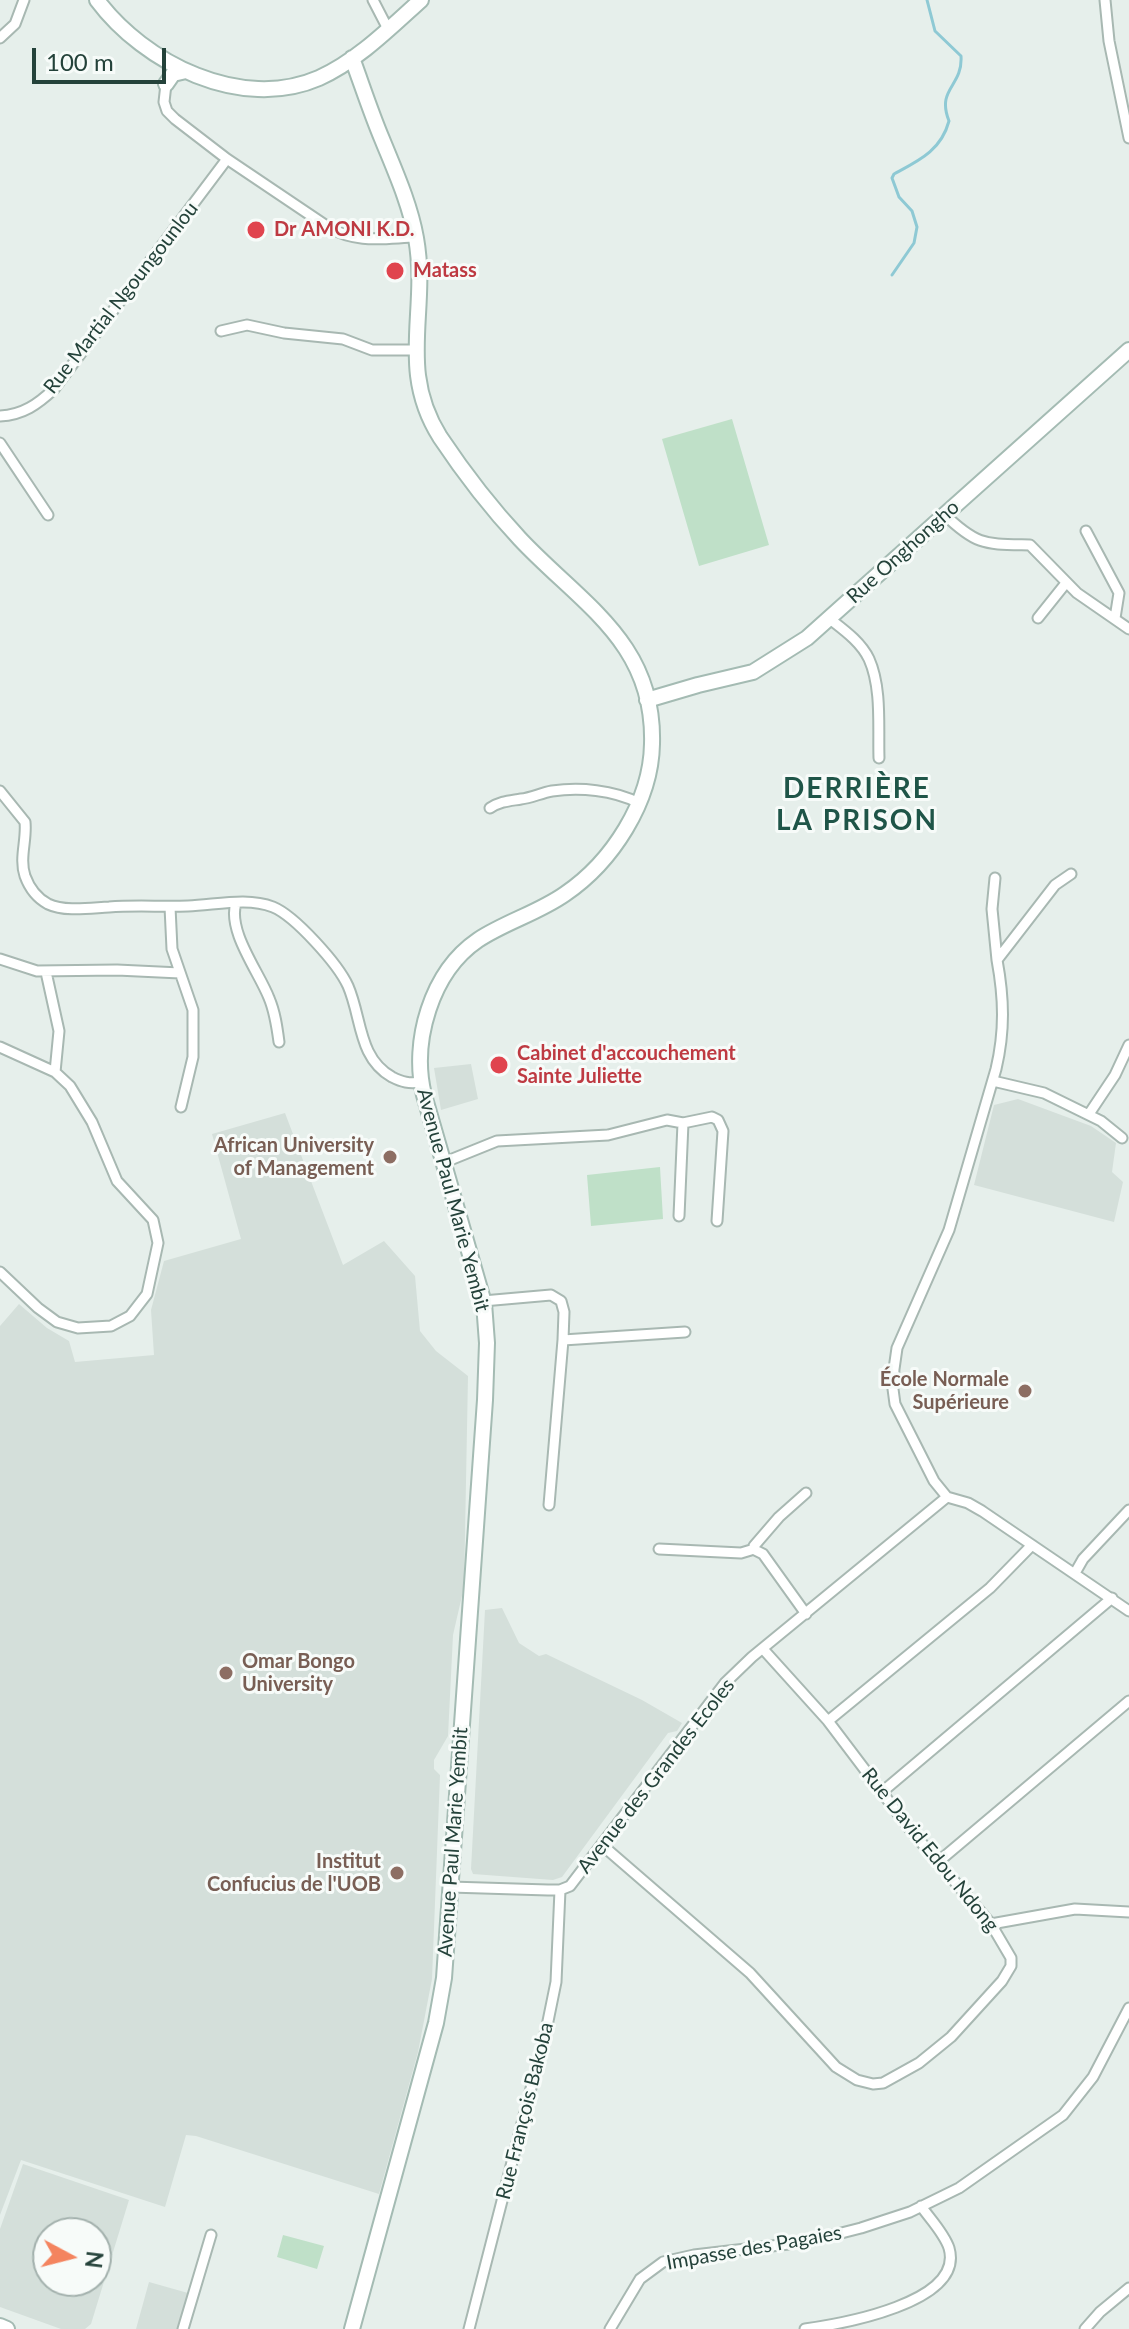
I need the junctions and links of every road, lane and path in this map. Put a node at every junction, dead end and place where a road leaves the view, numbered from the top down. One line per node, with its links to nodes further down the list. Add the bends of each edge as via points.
1 (24, 0): 7 (street, via 15,24)
2 (97, 0): 9 (main road, via 122,30)
3 (373, 0): 6 (street)
4 (421, 0): 6 (main road)
5 (1105, 0): 12 (street, via 1109,41)
6 (388, 29): 8 (main road)
7 (0, 38)
8 (352, 58): 10 (main road, via 321,77 274,88 233,85); 15 (main road, Avenue Paul Marie Yembit)
9 (162, 59): 10 (main road); 11 (main road)
10 (187, 71): 11 (main road, via 173,74)
11 (166, 84): 14 (street, via 167,111)
12 (1125, 90): 13 (street)
13 (1129, 138)
14 (227, 159): 15 (street, via 339,234 360,240); 19 (street, Rue Martial Ngoungounlou, via 54,389 25,411)
15 (416, 237): 17 (main road, Avenue Paul Marie Yembit, via 420,273)
16 (221, 331): 17 (street, via 247,325 338,338 372,350)
17 (415, 350): 29 (main road, Avenue Paul Marie Yembit, via 417,382 441,437 511,529 617,634 634,658)
18 (1129, 350): 21 (main road, Rue Onghongho)
19 (0, 416)
20 (0, 443): 22 (street)
21 (944, 514): 24 (street, via 976,542 1030,545); 27 (main road, Rue Onghongho)
22 (48, 515)
23 (1086, 531): 26 (street, via 1119,593)
24 (1066, 583): 25 (street); 26 (street)
25 (1038, 618)
26 (1115, 618): 28 (street)
27 (830, 619): 29 (main road, Rue Onghongho, via 753,672); 30 (street, via 869,659 877,694)
28 (1129, 629)
29 (647, 700): 32 (main road, Avenue Paul Marie Yembit, via 652,745)
30 (879, 758)
31 (0, 791): 37 (street, via 25,822 25,876 48,904)
32 (639, 803): 33 (street, via 618,794 561,791); 47 (main road, Avenue Paul Marie Yembit, via 607,852 573,888 481,938 454,963 423,1029)
33 (490, 808)
34 (1071, 874): 39 (street, via 1055,885)
35 (995, 878): 39 (street)
36 (236, 903): 37 (street); 42 (street, via 236,927 269,997); 47 (street, via 263,903 293,920 346,982 372,1060 398,1080)
37 (170, 907): 41 (street, via 170,939)
38 (0, 959): 40 (street)
39 (997, 960): 46 (street, via 1004,1011)
40 (46, 972): 41 (street); 45 (street, via 59,1031)
41 (180, 973): 48 (street, via 194,1023 191,1071)
42 (279, 1042)
43 (1129, 1045): 49 (street)
44 (0, 1047): 45 (street)
45 (55, 1072): 55 (street, via 85,1109 117,1181 153,1220 158,1243 150,1287 124,1320 71,1328 38,1308)
46 (993, 1081): 49 (street, via 1044,1093); 60 (street, via 949,1230 897,1348 894,1369 895,1404)
47 (421, 1082): 52 (main road, Avenue Paul Marie Yembit)
48 (181, 1107)
49 (1089, 1114): 51 (street)
50 (683, 1123): 52 (street, via 667,1120 599,1136 497,1141); 53 (street); 54 (street, via 712,1117 721,1125)
51 (1122, 1138)
52 (445, 1162): 56 (main road, Avenue Paul Marie Yembit)
53 (679, 1216)
54 (717, 1221)
55 (0, 1272)
56 (483, 1301): 58 (street, via 551,1295 561,1301 564,1312); 76 (main road, Avenue Paul Marie Yembit, via 485,1400)
57 (685, 1332): 58 (street)
58 (563, 1340): 61 (street)
59 (806, 1493): 64 (street)
60 (947, 1497): 63 (street, via 968,1503); 69 (street, Avenue des Grandes Ecoles)
61 (549, 1505)
62 (1129, 1510): 66 (street)
63 (1032, 1545): 66 (street); 72 (street, via 990,1588)
64 (753, 1548): 65 (street, via 741,1553); 69 (street, via 763,1554)
65 (659, 1549)
66 (1075, 1573): 67 (street)
67 (1112, 1598): 68 (street); 73 (street)
68 (1129, 1611)
69 (806, 1614): 70 (street, Avenue des Grandes Ecoles)
70 (763, 1649): 72 (street, Rue David Edou Ndong); 74 (street, Avenue des Grandes Ecoles, via 706,1706)
71 (1129, 1701): 75 (street)
72 (828, 1721): 73 (street, Rue David Edou Ndong)
73 (882, 1792): 75 (street, Rue David Edou Ndong)
74 (602, 1845): 77 (street, Avenue des Grandes Ecoles, via 570,1886); 79 (street, Rue David Edou Ndong, via 750,1973 836,2067 866,2082 883,2083 929,2055 1002,1981 1011,1958)
75 (938, 1862): 79 (street, Rue David Edou Ndong)
76 (450, 1887): 77 (street, Avenue des Grandes Ecoles); 87 (main road, Avenue Paul Marie Yembit, via 436,2023)
77 (560, 1890): 88 (street, Rue François Bakoba, via 552,2003)
78 (1129, 1912): 79 (street, via 1075,1909)
79 (991, 1924)
80 (1129, 2008): 81 (street, Impasse des Pagaies, via 1093,2077 1063,2115 965,2184)
81 (921, 2206): 89 (street, Impasse des Pagaies, via 806,2242 663,2262 640,2279); 90 (street, via 949,2249 948,2271 941,2282 921,2296 860,2319)
82 (211, 2235): 86 (street)
83 (1129, 2288): 91 (street)
84 (0, 2326): 85 (main road)
85 (7, 2329)
86 (183, 2329)
87 (352, 2329)
88 (469, 2329)
89 (610, 2329)
90 (805, 2329)
91 (1085, 2329)

